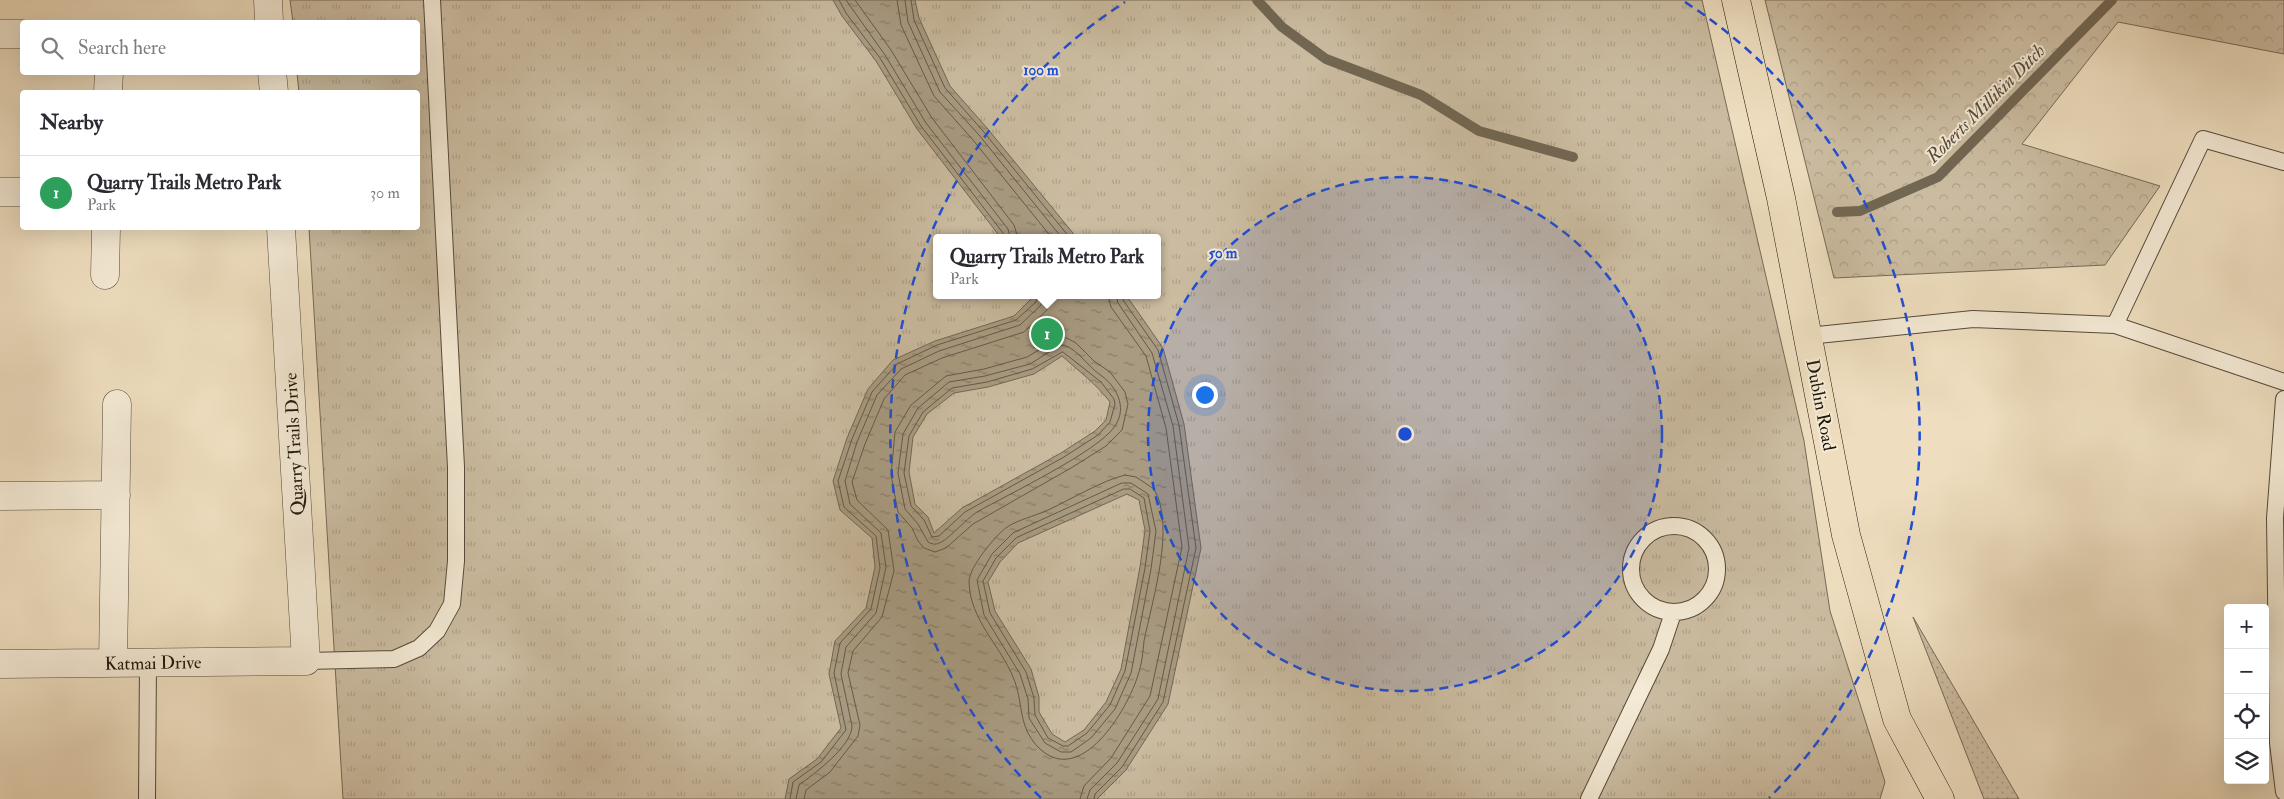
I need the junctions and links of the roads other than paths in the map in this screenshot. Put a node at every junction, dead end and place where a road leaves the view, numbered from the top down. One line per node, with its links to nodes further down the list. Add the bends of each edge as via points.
1 (268, 0): 4 (street)
2 (432, 0): 25 (lane, via 456,467 456,561 452,604 437,631 419,648 394,659)
3 (1736, 0): 18 (main road, Dublin Road, via 1781,198)
4 (269, 20)
5 (0, 34): 6 (street)
6 (20, 34)
7 (109, 75): 9 (street)
8 (272, 75): 10 (street)
9 (108, 90)
10 (274, 90)
11 (2284, 162): 17 (lane, via 2203,139)
12 (0, 192): 13 (street)
13 (20, 192)
14 (106, 230): 16 (street)
15 (281, 230): 25 (street, Quarry Trails Drive)
16 (105, 275)
17 (2115, 325): 18 (lane, via 1973,319); 19 (lane)
18 (1808, 336): 33 (main road, Dublin Road, via 1846,535 1897,719)
19 (2284, 382)
20 (2284, 399): 29 (lane, via 2275,518)
21 (118, 404): 22 (street)
22 (116, 495): 23 (street); 27 (street)
23 (0, 496)
24 (1673, 613): 24 (lane, via 1688,610 1711,593 1717,564 1713,550 1704,538 1677,526 1648,534 1632,559 1631,575 1645,602); 32 (lane, via 1661,649)
25 (306, 661): 26 (street, Katmai Drive)
26 (148, 662): 27 (street, Katmai Drive); 31 (lane)
27 (113, 663): 28 (street, Katmai Drive)
28 (0, 664)
29 (2281, 743): 30 (lane)
30 (2284, 792)
31 (147, 799)
32 (1589, 799)
33 (1940, 799)

